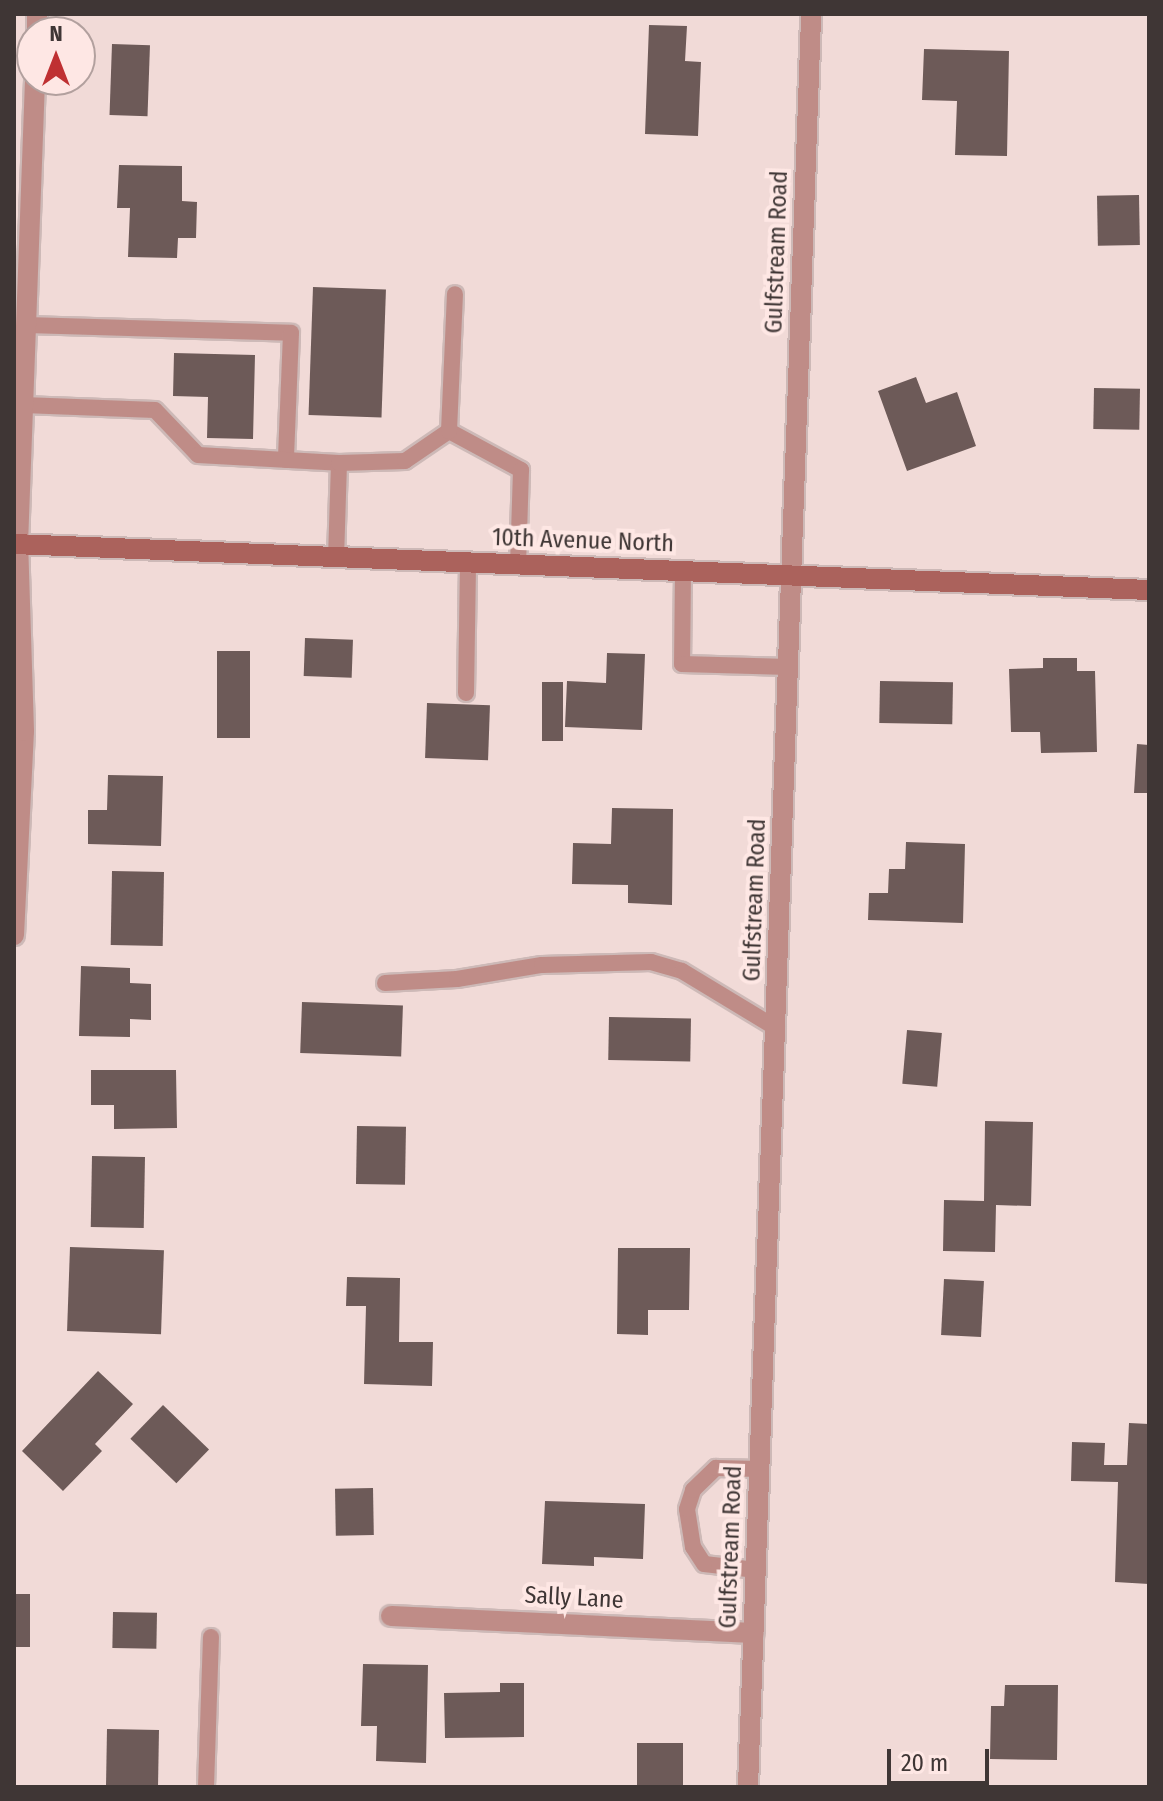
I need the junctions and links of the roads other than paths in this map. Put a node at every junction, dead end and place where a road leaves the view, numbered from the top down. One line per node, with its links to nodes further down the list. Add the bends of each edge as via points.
1 (811, 14): 14 (street, Gulfstream Road)
2 (34, 96): 4 (street)
3 (455, 294): 6 (lane)
4 (26, 325): 5 (street); 7 (lane, via 291,333)
5 (23, 405): 7 (lane, via 155,410 198,455); 9 (street)
6 (449, 431): 8 (lane, via 405,461); 12 (lane, via 521,470)
7 (286, 460): 8 (lane)
8 (339, 463): 10 (lane)
9 (16, 544): 10 (street, 10th Avenue North); 18 (street, via 24,731)
10 (336, 557): 11 (street, 10th Avenue North)
11 (468, 563): 12 (street, 10th Avenue North); 17 (lane)
12 (518, 564): 13 (street, 10th Avenue North)
13 (683, 571): 14 (street, 10th Avenue North); 16 (lane, via 682,664)
14 (792, 576): 15 (street, 10th Avenue North); 16 (street, Gulfstream Road)
15 (1149, 590)
16 (789, 667): 20 (street, Gulfstream Road)
17 (466, 693)
18 (14, 935)
19 (385, 983): 20 (lane, via 457,979 542,965 651,962 682,971)
20 (776, 1028): 21 (street, Gulfstream Road)
21 (760, 1469): 22 (street, Gulfstream Road); 22 (lane, via 716,1468 693,1490 687,1509 693,1547 704,1564)
22 (756, 1570): 24 (street, Gulfstream Road)
23 (391, 1616): 24 (street, Sally Lane)
24 (754, 1633): 27 (street, Gulfstream Road)
25 (211, 1637): 26 (lane)
26 (206, 1787)
27 (748, 1787)

